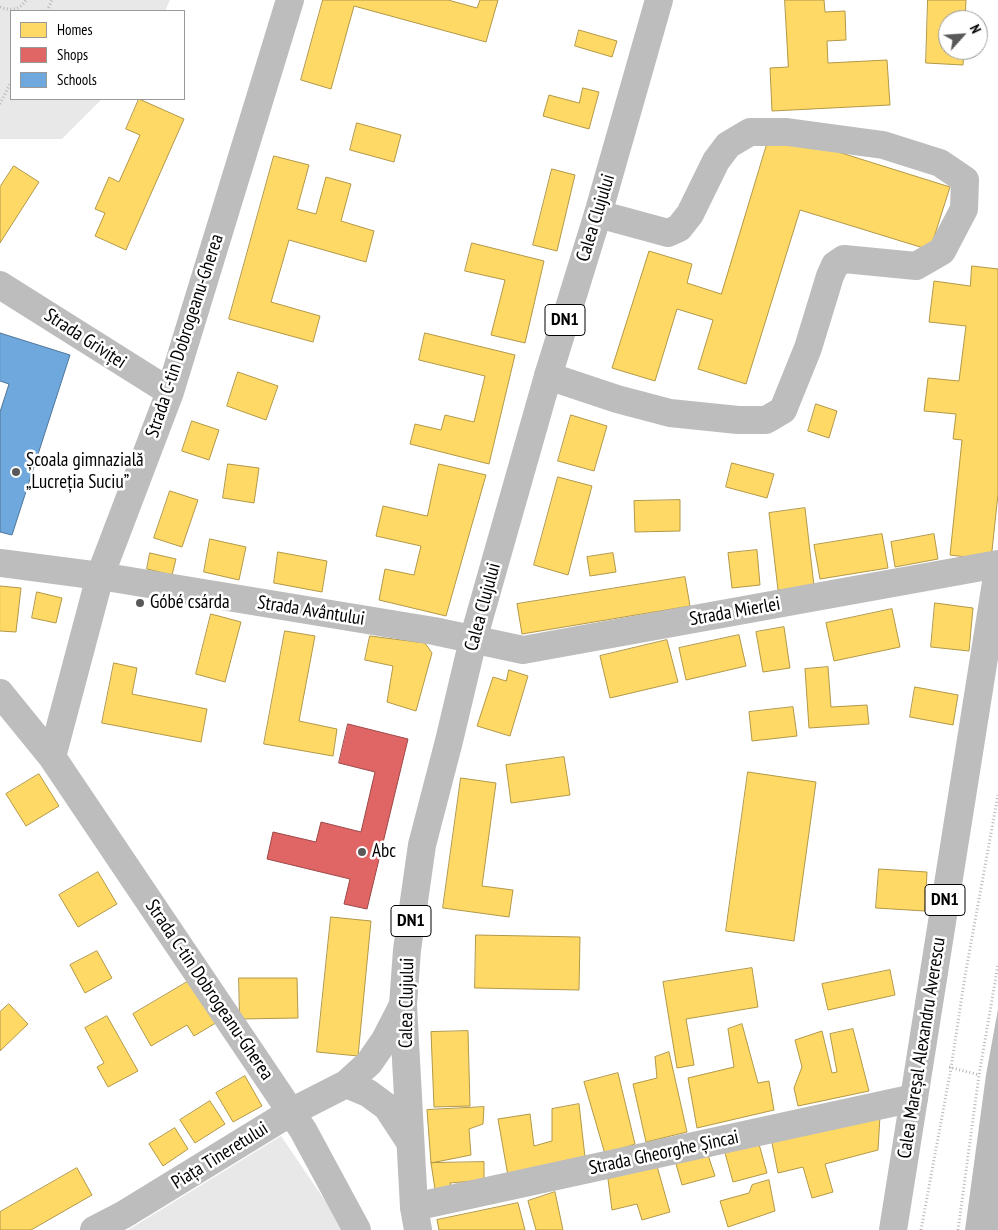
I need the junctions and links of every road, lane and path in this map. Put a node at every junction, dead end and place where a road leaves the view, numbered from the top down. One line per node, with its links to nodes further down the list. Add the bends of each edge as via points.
1 (26, 0): 4 (path, via 15,9)
2 (290, 0): 10 (street, Strada C-tin Dobrogeanu-Gherea)
3 (659, 0): 7 (street, Calea Clujului / DN1)
4 (0, 7)
5 (10, 84): 6 (path)
6 (0, 104)
7 (598, 214): 9 (street, Calea Clujului / DN1); 9 (street, via 668,233 679,228 690,214 716,161 728,145 750,132 787,132 883,145 940,163 964,180 964,209 942,251 916,266 844,259 835,266 783,410 766,420 670,413)
8 (0, 285): 10 (street, Strada Griviței)
9 (548, 376): 15 (street, Calea Clujului / DN1)
10 (170, 392): 14 (street, Strada C-tin Dobrogeanu-Gherea)
11 (0, 563): 14 (street, Strada Avântului)
12 (998, 564): 15 (street, Strada Mierlei, via 523,650)
13 (998, 570): 21 (street, Calea Mareșal Alexandru Averescu / DN1)
14 (100, 576): 15 (street, Strada Avântului); 17 (street, Strada C-tin Dobrogeanu-Gherea)
15 (473, 640): 20 (street, Calea Clujului / DN1, via 422,845 407,950)
16 (0, 693): 17 (street, Strada C-tin Dobrogeanu-Gherea)
17 (52, 757): 26 (street, Strada C-tin Dobrogeanu-Gherea)
18 (998, 795): 22 (path)
19 (998, 965): 23 (path)
20 (403, 1005): 24 (street, Piața Tineretului, via 369,1063); 27 (street, Calea Clujului / DN1)
21 (920, 1059): 22 (path); 25 (street, Calea Mareșal Alexandru Averescu / DN1)
22 (951, 1068): 23 (path); 32 (path)
23 (979, 1075): 33 (path)
24 (346, 1084): 26 (street, Piața Tineretului); 27 (street, via 368,1093 387,1107)
25 (914, 1098): 28 (street, Strada Gheorghe Șincai); 31 (street, Calea Mareșal Alexandru Averescu / DN1)
26 (291, 1112): 29 (street, Piața Tineretului, via 123,1216); 30 (street, Strada C-tin Dobrogeanu-Gherea)
27 (410, 1142): 28 (street, Calea Clujului / DN1)
28 (416, 1219)
29 (94, 1230)
30 (357, 1230)
31 (893, 1230)
32 (921, 1230)
33 (958, 1230)

